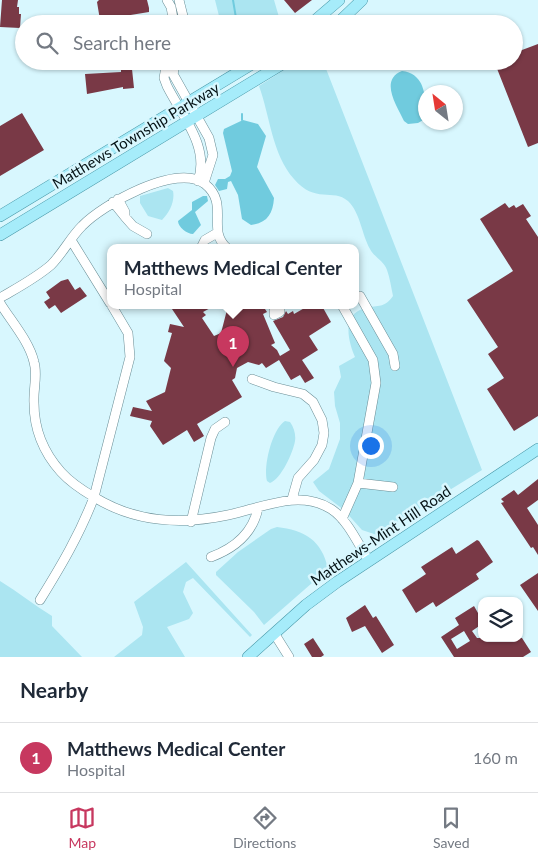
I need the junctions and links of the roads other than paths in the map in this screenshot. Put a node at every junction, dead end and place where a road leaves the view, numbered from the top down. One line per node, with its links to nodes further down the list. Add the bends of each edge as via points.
1 (167, 0): 5 (street)
2 (180, 0): 6 (street)
3 (339, 0): 7 (main road)
4 (362, 0): 8 (main road)
5 (172, 15)
6 (183, 15)
7 (322, 15)
8 (346, 15)
9 (165, 70): 13 (street, via 164,78)
10 (174, 70): 13 (street)
11 (242, 70): 13 (main road, Matthews Township Parkway)
12 (271, 70): 14 (main road, Matthews Township Parkway)
13 (184, 105): 14 (street); 17 (main road, Matthews Township Parkway)
14 (191, 119): 15 (street, via 201,150); 20 (main road, Matthews Township Parkway)
15 (201, 182): 16 (street, via 179,179 160,182); 18 (street, via 219,205)
16 (116, 201): 19 (street, via 133,226); 21 (street, via 81,226)
17 (0, 216)
18 (217, 233): 22 (street); 23 (street)
19 (146, 234)
20 (0, 235)
21 (72, 240): 25 (street); 26 (street, via 50,266)
22 (203, 244)
23 (222, 244)
24 (360, 296): 30 (street, via 393,354)
25 (107, 297)
26 (0, 298)
27 (0, 303): 38 (street, via 31,352 35,364 34,404 42,444 62,473)
28 (114, 309): 34 (street, via 128,333 130,357)
29 (346, 309): 36 (street, via 373,360 376,383)
30 (395, 366)
31 (252, 379): 39 (street, via 303,394 312,402 322,420 322,445 298,478)
32 (225, 422): 42 (street, via 215,429 211,438)
33 (101, 425): 34 (street)
34 (112, 426): 38 (street)
35 (538, 449): 44 (main road, Matthews-Mint Hill Road)
36 (358, 483): 37 (street); 41 (street)
37 (393, 487)
38 (94, 497): 42 (street, via 131,515 159,521); 45 (street, via 68,556)
39 (292, 499): 40 (street); 41 (street, via 331,509)
40 (258, 508): 42 (street); 43 (street, via 255,522 246,535 237,544)
41 (342, 519): 44 (street)
42 (190, 522)
43 (212, 557)
44 (369, 561): 46 (main road, Matthews-Mint Hill Road, via 306,605)
45 (40, 600)
46 (274, 633): 47 (main road, Matthews-Mint Hill Road); 48 (street)
47 (248, 657)
48 (289, 657)

